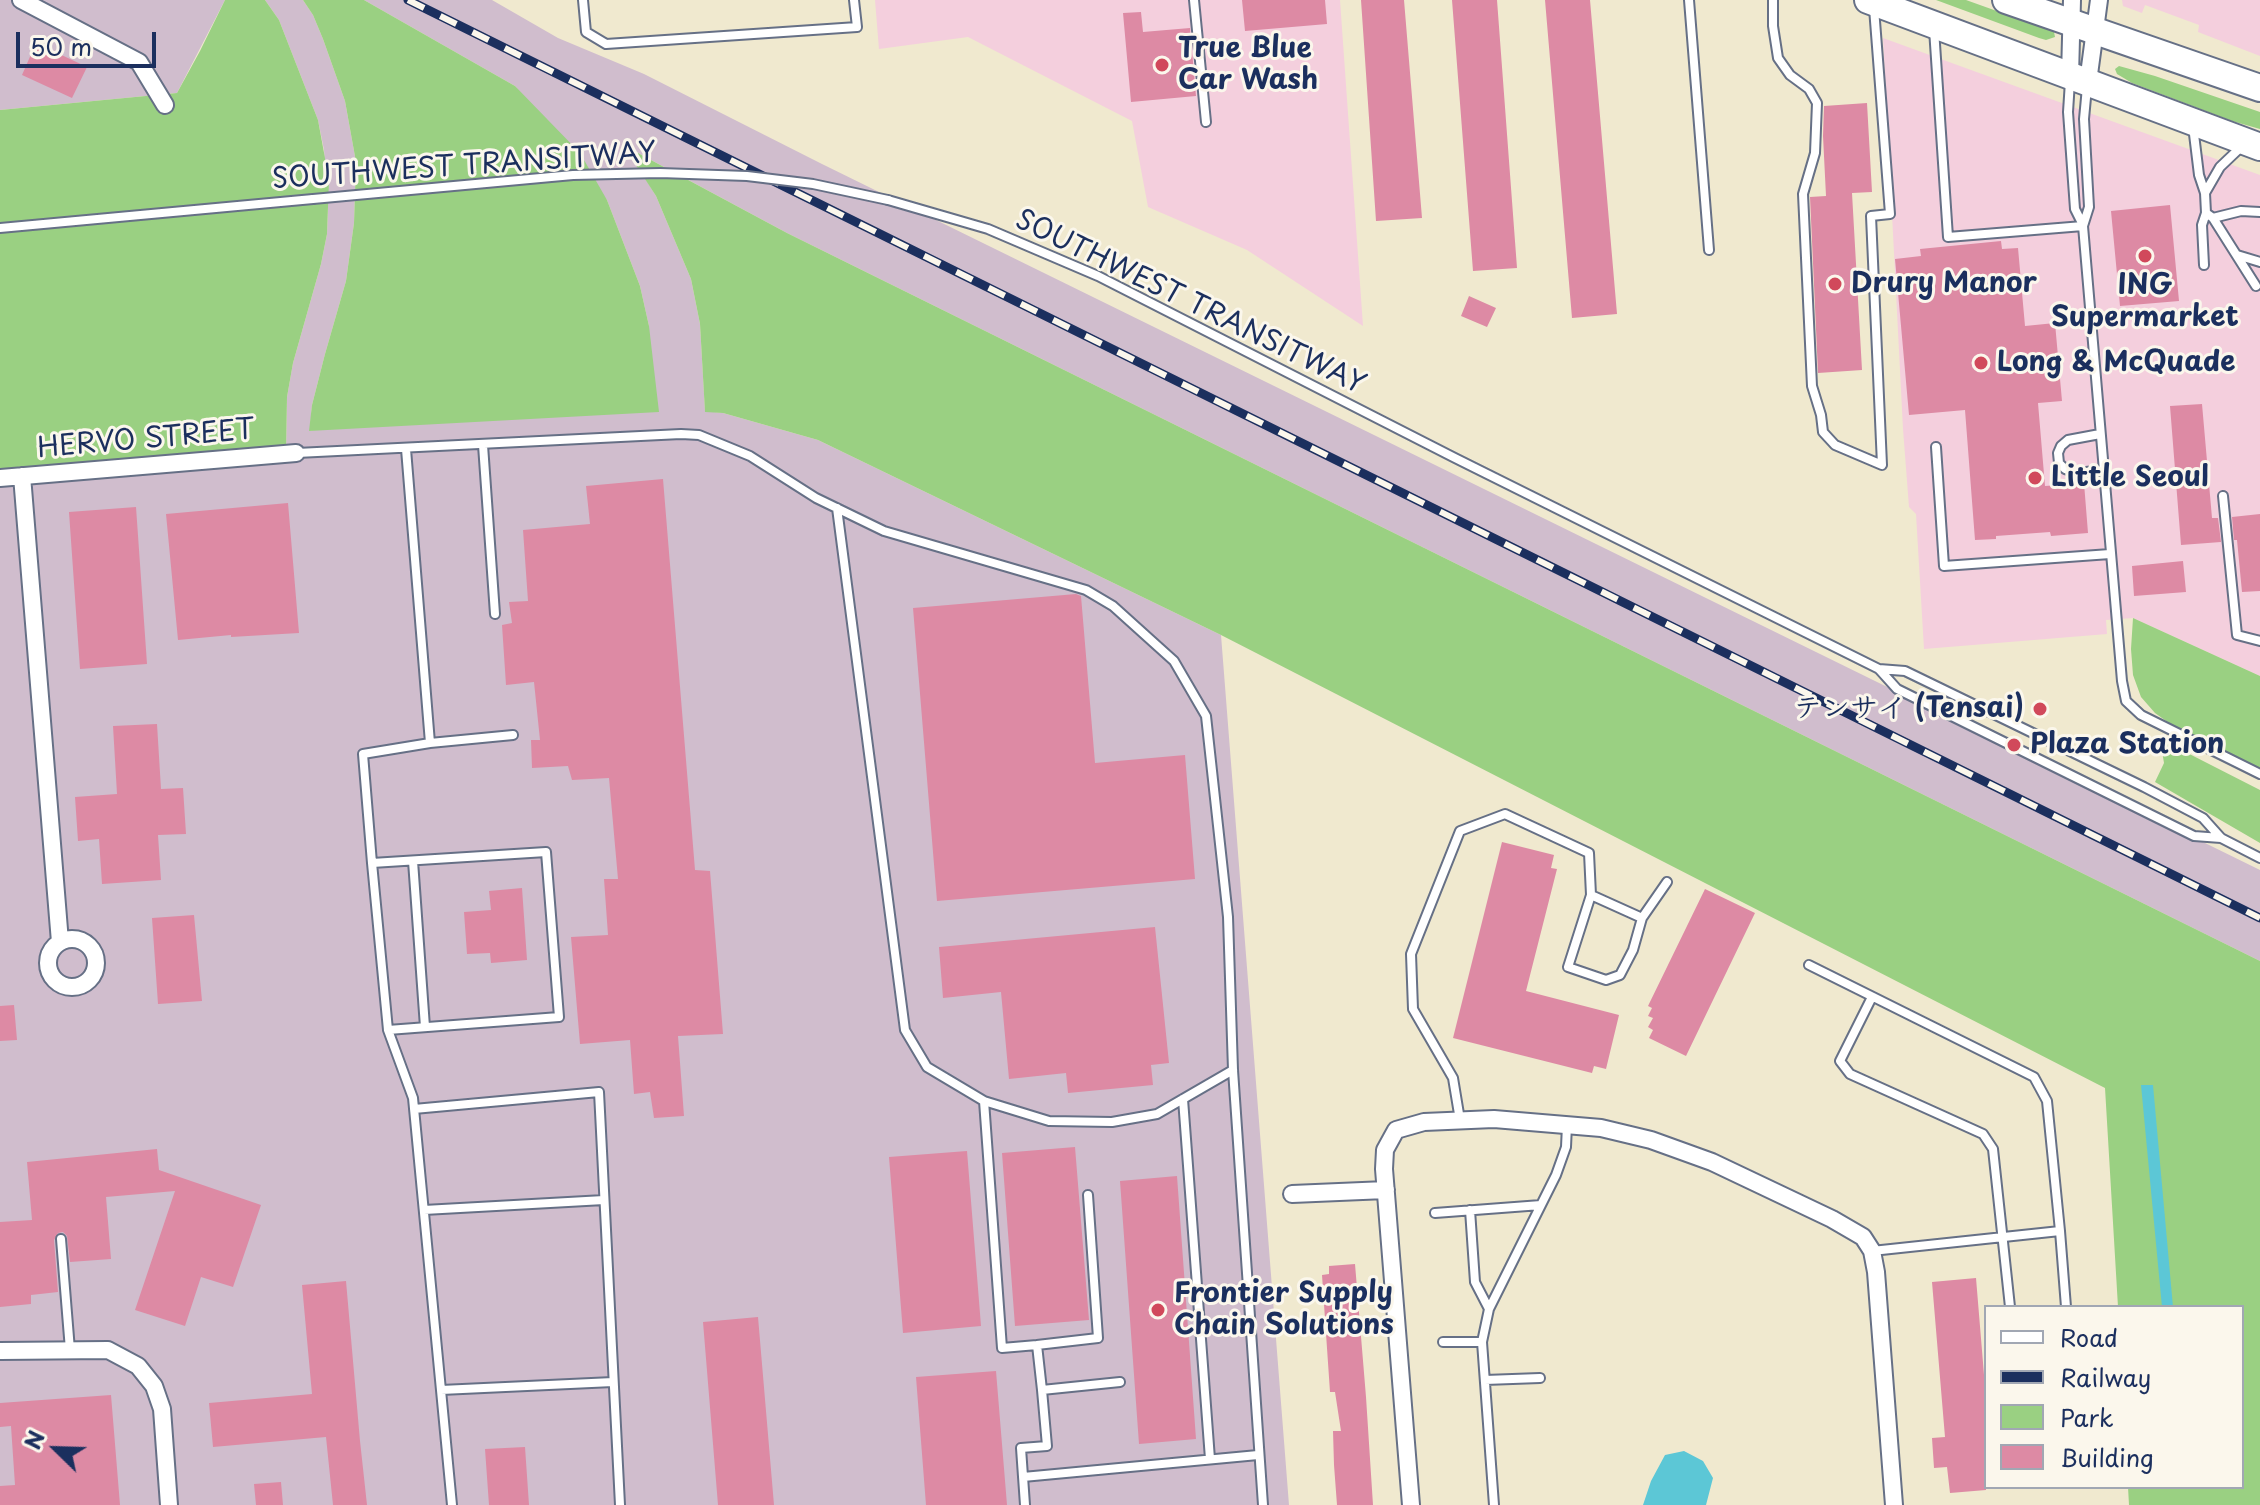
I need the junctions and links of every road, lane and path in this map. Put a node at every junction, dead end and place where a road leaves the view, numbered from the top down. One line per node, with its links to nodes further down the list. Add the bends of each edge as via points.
1 (21, 0): 14 (street, via 139,62)
2 (583, 0): 3 (lane, via 586,32 606,44 857,27)
3 (854, 0)
4 (1194, 0): 16 (lane)
5 (1689, 0): 23 (lane)
6 (1773, 0): 9 (lane, via 1778,58 1817,103 1815,153 1803,194 1812,386 1823,432 1835,445 1882,465 1871,216 1890,214)
7 (2006, 0): 10 (main road)
8 (2099, 0): 10 (street)
9 (1871, 1): 11 (main road)
10 (2080, 18): 12 (street); 12 (street); 13 (main road)
11 (1934, 24): 12 (main road); 21 (lane, via 1948,237)
12 (2079, 79): 15 (main road); 21 (lane, via 2089,207); 21 (lane, via 2068,112 2075,209)
13 (2260, 88)
14 (165, 105)
15 (2192, 121): 17 (main road); 18 (lane)
16 (1206, 122)
17 (2253, 144): 18 (lane, via 2220,167)
18 (2205, 193): 20 (lane)
19 (2260, 212): 20 (lane)
20 (2210, 216): 24 (lane); 26 (lane, via 2202,225)
21 (2083, 226): 28 (lane)
22 (0, 228): 41 (lane, SOUTHWEST TRANSITWAY, bridge, via 573,175 747,176 888,200 988,229 1098,276)
23 (1709, 250)
24 (2236, 254): 25 (lane); 27 (lane)
25 (2260, 262)
26 (2204, 265)
27 (2256, 286)
28 (2100, 434): 33 (lane); 33 (lane, via 2068,440 2058,453 2059,463 2077,473)
29 (483, 445): 31 (lane); 37 (lane, via 699,435 750,456); 39 (lane)
30 (1936, 447): 38 (lane, via 1944,566)
31 (406, 449): 32 (lane); 43 (lane)
32 (296, 453): 34 (street, HERVO STREET)
33 (2104, 470): 38 (lane)
34 (22, 476): 35 (street, HERVO STREET); 52 (street)
35 (0, 478)
36 (2223, 496): 40 (lane, via 2237,635)
37 (837, 508): 57 (lane, via 884,531 1086,590 1113,606 1174,661 1206,716 1228,917); 59 (lane, via 905,1030 927,1067)
38 (2110, 554): 44 (lane, via 2126,701 2141,715)
39 (495, 614)
40 (2260, 641)
41 (1879, 669): 45 (lane, SOUTHWEST TRANSITWAY, via 1905,671 2130,781 2203,818); 45 (lane, SOUTHWEST TRANSITWAY, via 1897,689 2194,836)
42 (513, 735): 43 (lane)
43 (430, 743): 48 (lane, via 363,754)
44 (2260, 774)
45 (2221, 838): 46 (lane, SOUTHWEST TRANSITWAY)
46 (2260, 858)
47 (413, 861): 48 (lane); 55 (lane); 55 (lane, via 546,852 559,1017)
48 (372, 863): 56 (lane)
49 (1667, 882): 51 (lane)
50 (1591, 895): 51 (lane); 51 (lane, via 1568,967 1606,980 1620,975); 61 (lane, via 1589,853 1505,814 1460,831 1411,954 1413,1009 1453,1078)
51 (1642, 918)
52 (60, 942)
53 (1809, 965): 54 (lane)
54 (1872, 997): 71 (lane, via 2034,1077 2047,1101); 72 (lane, via 1840,1061 1850,1074 1983,1134 1993,1149)
55 (425, 1027): 56 (lane)
56 (388, 1030): 60 (lane)
57 (1233, 1070): 58 (lane); 89 (lane)
58 (1183, 1099): 59 (lane, via 1157,1114 1112,1122 1049,1121); 90 (lane)
59 (984, 1101): 80 (lane, via 1002,1348)
60 (414, 1109): 66 (lane, via 599,1092); 68 (lane)
61 (1460, 1120): 62 (street); 63 (street, via 1396,1130 1385,1150)
62 (1567, 1124): 67 (lane, via 1566,1147); 74 (street, via 1651,1140 1712,1162 1832,1219 1863,1237)
63 (1386, 1190): 64 (street); 97 (street)
64 (1292, 1194)
65 (1088, 1195): 80 (lane, via 1098,1338)
66 (604, 1200): 68 (lane); 85 (lane)
67 (1541, 1205): 69 (lane); 77 (lane)
68 (424, 1210): 87 (lane)
69 (1470, 1210): 70 (lane); 77 (lane, via 1475,1282)
70 (1435, 1213)
71 (2060, 1231): 72 (lane); 76 (lane)
72 (2003, 1236): 74 (lane); 75 (lane)
73 (61, 1239): 81 (lane)
74 (1872, 1251): 99 (street)
75 (2010, 1305)
76 (2066, 1305)
77 (1489, 1309): 79 (lane)
78 (1443, 1342): 79 (lane)
79 (1482, 1342): 84 (lane)
80 (1037, 1345): 88 (lane)
81 (70, 1350): 82 (street); 92 (street, via 108,1350 138,1366 154,1386 162,1409)
82 (0, 1351)
83 (1540, 1378): 84 (lane)
84 (1485, 1380): 98 (lane)
85 (613, 1382): 87 (lane); 94 (lane)
86 (1120, 1382): 88 (lane)
87 (441, 1390): 93 (lane)
88 (1042, 1390): 91 (lane, via 1047,1446 1021,1448)
89 (1258, 1455): 90 (lane); 96 (lane)
90 (1210, 1459): 91 (lane)
91 (1023, 1477): 95 (lane)
92 (169, 1505)
93 (452, 1505)
94 (620, 1505)
95 (1025, 1505)
96 (1263, 1505)
97 (1411, 1505)
98 (1494, 1505)
99 (1894, 1505)

